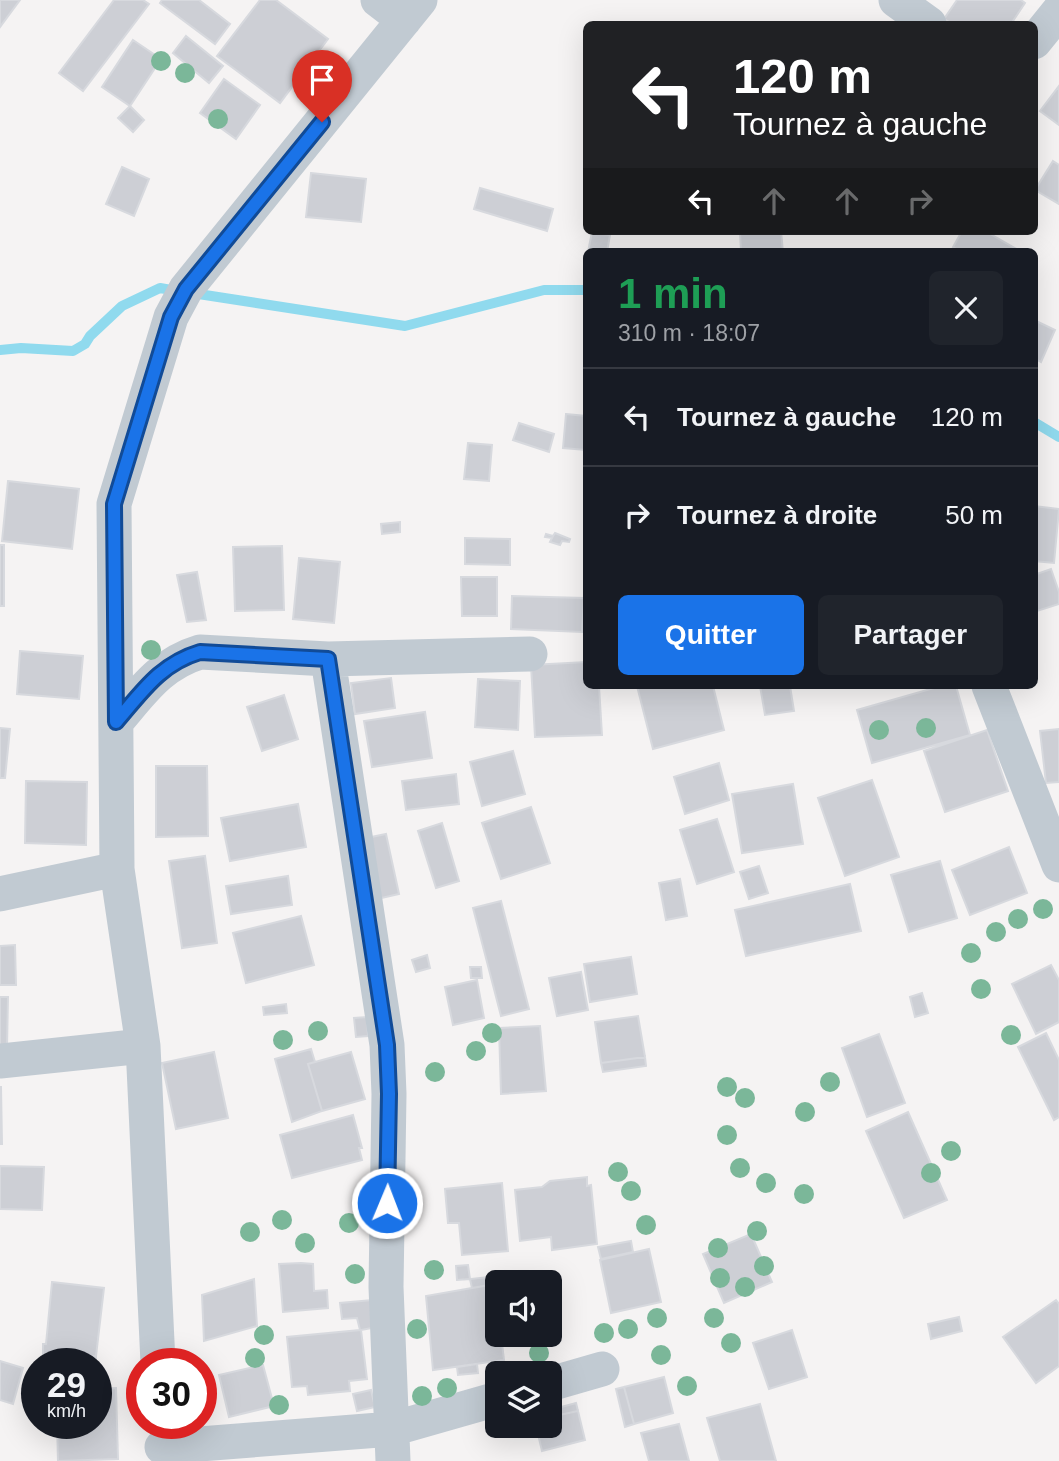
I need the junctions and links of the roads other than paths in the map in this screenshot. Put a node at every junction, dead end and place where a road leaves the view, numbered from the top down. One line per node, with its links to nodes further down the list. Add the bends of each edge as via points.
1 (895, 0): 4 (street)
2 (401, 7): 9 (street, via 186,289 171,317 114,504)
3 (1059, 11): 5 (street)
4 (925, 21)
5 (1038, 37)
6 (530, 654): 7 (street)
7 (328, 659): 9 (street, via 200,652 162,670); 20 (street, via 387,1045 386,1287)
8 (990, 689): 10 (street)
9 (116, 722): 11 (street)
10 (1059, 865)
11 (117, 869): 12 (street); 13 (street)
12 (0, 894)
13 (143, 1046): 14 (street); 15 (street)
14 (0, 1061)
15 (157, 1348)
16 (603, 1369): 17 (street)
17 (562, 1381)
18 (485, 1404): 20 (street)
19 (162, 1444): 20 (street)
20 (393, 1445)

